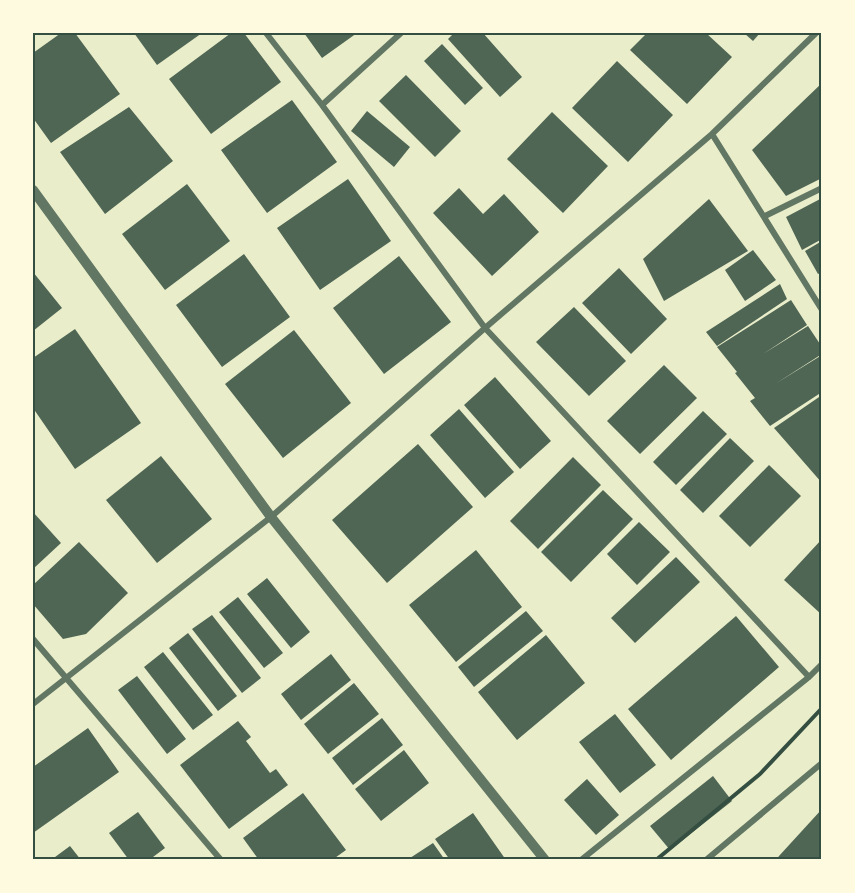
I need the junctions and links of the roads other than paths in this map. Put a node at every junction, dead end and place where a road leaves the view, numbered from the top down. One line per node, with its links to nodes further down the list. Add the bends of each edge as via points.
1 (266, 33): 4 (street)
2 (401, 33): 4 (street)
3 (816, 33): 5 (street)
4 (322, 105): 10 (street)
5 (712, 134): 8 (street); 10 (street)
6 (822, 188): 8 (street)
7 (33, 190): 11 (street)
8 (765, 216): 9 (street)
9 (822, 310)
10 (485, 328): 11 (street); 14 (street)
11 (271, 517): 15 (street); 19 (street)
12 (33, 639): 15 (street)
13 (822, 664): 14 (street)
14 (809, 677): 20 (street)
15 (68, 679): 16 (street); 18 (street)
16 (33, 704)
17 (822, 763): 21 (street)
18 (222, 860)
19 (545, 860)
20 (581, 860)
21 (706, 860)

